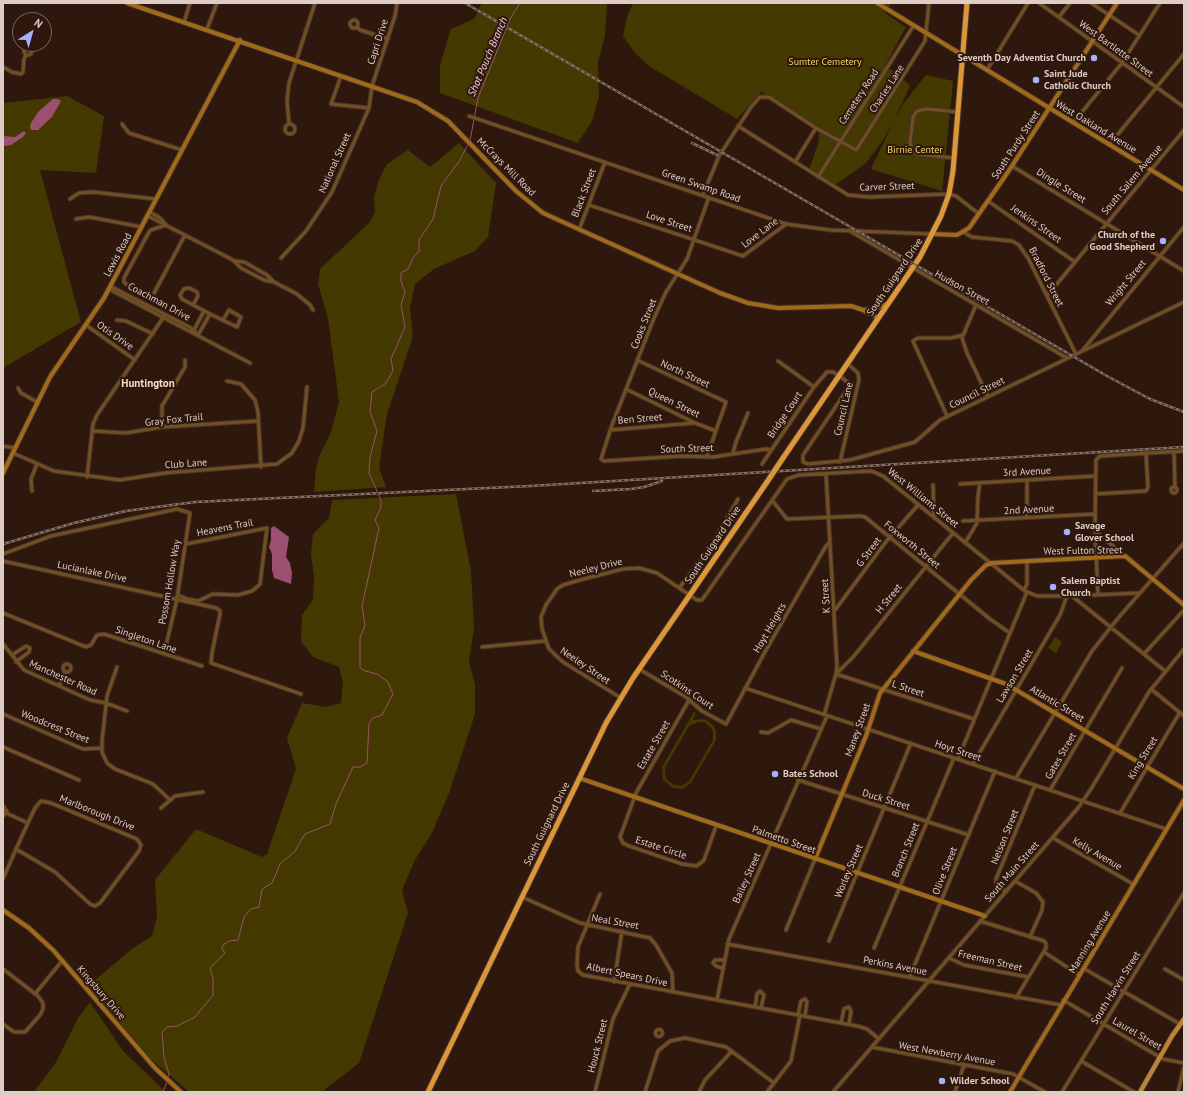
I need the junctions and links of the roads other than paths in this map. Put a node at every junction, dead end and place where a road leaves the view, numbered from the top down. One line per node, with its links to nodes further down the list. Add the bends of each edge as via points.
1 (127, 3): 17 (street, McCrays Mill Road)
2 (190, 3): 17 (street)
3 (217, 3): 20 (street)
4 (315, 3): 29 (street)
5 (397, 3): 23 (street, Capri Drive, via 396,16)
6 (877, 3): 18 (street, West Oakland Avenue)
7 (929, 3): 21 (street, Charles Lane)
8 (967, 3): 28 (highway, South Guignard Drive)
9 (1028, 3): 32 (street)
10 (1039, 3): 16 (street, West Bartlette Street)
11 (1070, 3): 16 (street)
12 (1091, 3): 15 (street)
13 (1117, 3): 15 (street, South Purdy Street)
14 (1160, 3): 22 (street)
15 (1110, 15): 22 (street); 25 (street, South Purdy Street)
16 (1058, 17): 25 (street, West Bartlette Street)
17 (184, 22): 20 (street, McCrays Mill Road)
18 (914, 26): 21 (street, West Oakland Avenue); 47 (street, Cemetery Road)
19 (356, 27): 23 (street)
20 (207, 29): 24 (street, McCrays Mill Road)
21 (926, 34): 28 (street, West Oakland Avenue); 47 (street, Charles Lane, via 916,57 856,150)
22 (1139, 35): 30 (street)
23 (388, 39): 34 (street, Capri Drive)
24 (240, 40): 29 (street, McCrays Mill Road); 49 (street, Lewis Road)
25 (1093, 42): 30 (street, West Bartlette Street); 37 (street, South Purdy Street)
26 (1184, 54): 35 (street)
27 (26, 55): 31 (street, via 21,74)
28 (963, 56): 32 (street, West Oakland Avenue); 39 (highway, South Guignard Drive)
29 (296, 61): 33 (street, McCrays Mill Road); 43 (street, via 287,93)
30 (1122, 63): 35 (street, West Bartlette Street); 41 (street)
31 (3, 66)
32 (987, 70): 37 (street, West Oakland Avenue)
33 (341, 76): 34 (street, McCrays Mill Road); 36 (street, via 331,104)
34 (372, 86): 36 (street, National Street); 72 (street, McCrays Mill Road, via 424,105 448,121 528,202)
35 (1156, 88): 38 (street, West Bartlette Street); 48 (street)
36 (369, 108): 80 (street, National Street, via 330,195 306,231)
37 (1050, 108): 41 (street, West Oakland Avenue); 53 (street, South Purdy Street)
38 (1184, 108)
39 (958, 112): 50 (highway, South Guignard Drive); 50 (street, via 919,110 913,117 911,139 911,148 917,154)
40 (473, 117): 51 (street, Green Swamp Road)
41 (1073, 123): 48 (street, West Oakland Avenue)
42 (122, 124): 49 (street, via 129,133)
43 (289, 124)
44 (738, 126): 45 (street, via 753,103 762,97 769,97); 52 (street, Carver Street); 58 (street, via 719,156)
45 (816, 128): 47 (street); 52 (street)
46 (1184, 130): 54 (street, South Salem Avenue)
47 (840, 142): 55 (street, Cemetery Road)
48 (1109, 144): 54 (street, West Oakland Avenue)
49 (182, 150): 61 (street, Lewis Road)
50 (954, 158): 57 (highway, South Guignard Drive)
51 (605, 162): 58 (street, Green Swamp Road); 63 (street, Black Street)
52 (795, 162): 55 (street, Carver Street)
53 (1012, 166): 62 (street, South Purdy Street); 68 (street, Dingle Street)
54 (1151, 170): 56 (street, West Oakland Avenue); 68 (street, South Salem Avenue)
55 (818, 177): 57 (street, Carver Street, via 857,197)
56 (1184, 190)
57 (949, 194): 65 (street, via 956,196); 75 (highway, South Guignard Drive)
58 (704, 195): 59 (street, Green Swamp Road)
59 (709, 197): 67 (street, Green Swamp Road); 77 (street, Cooks Street)
60 (70, 199): 61 (street, via 82,192 92,192)
61 (156, 200): 64 (street, Lewis Road)
62 (988, 201): 65 (street, South Purdy Street); 82 (street, Jenkins Street)
63 (589, 205): 72 (street, Black Street); 77 (street, Love Street)
64 (149, 214): 69 (street); 70 (street, Lewis Road)
65 (979, 214): 74 (street, South Purdy Street)
66 (76, 219): 70 (street, via 89,217)
67 (786, 224): 73 (street, Green Swamp Road); 78 (street, Love Lane)
68 (1106, 224): 79 (street, Dingle Street); 82 (street, South Salem Avenue)
69 (166, 225): 76 (street); 76 (street, via 149,232 124,278 126,284 150,297 153,295)
70 (142, 227): 87 (street, Lewis Road)
71 (1184, 227): 79 (street, Wright Street)
72 (579, 230): 85 (street, McCrays Mill Road)
73 (848, 231): 75 (street, Green Swamp Road); 83 (street, Hudson Street)
74 (963, 232): 75 (street, Bradford Street, via 951,235); 88 (street, Bradford Street, via 972,237 1017,243 1028,258)
75 (934, 234): 83 (highway, South Guignard Drive)
76 (185, 235): 81 (street)
77 (694, 239): 78 (street, Love Street); 85 (street, Cooks Street)
78 (743, 256)
79 (1160, 256): 84 (street, Dingle Street); 107 (street, Wright Street)
80 (281, 258)
81 (233, 260): 86 (street, via 241,268 264,280); 86 (street, via 244,262)
82 (1075, 262): 88 (street, South Salem Avenue)
83 (912, 269): 90 (highway, South Guignard Drive); 92 (street, Hudson Street)
84 (1184, 271)
85 (678, 274): 94 (street, McCrays Mill Road, via 730,297 758,305 794,308 844,305); 112 (street, Cooks Street, via 661,302)
86 (274, 282): 93 (street, via 297,294 310,304)
87 (110, 287): 97 (street, Coachman Drive); 99 (street, Coachman Drive); 102 (street, Lewis Road)
88 (1047, 296): 108 (street, Bradford Street)
89 (1184, 302): 107 (street, Council Street)
90 (889, 303): 94 (street); 98 (highway, South Guignard Drive)
91 (193, 305): 91 (street, via 182,299 180,295 184,289 189,288 197,292 198,296); 95 (street)
92 (976, 305): 106 (street); 109 (street, Hudson Street)
93 (312, 310)
94 (863, 310): 98 (street, McCrays Mill Road)
95 (204, 311): 96 (street); 103 (street)
96 (210, 314): 101 (street); 105 (street)
97 (165, 315): 99 (street); 103 (street, Coachman Drive)
98 (878, 318): 115 (highway, South Guignard Drive)
99 (163, 319): 103 (street, Coachman Drive); 104 (street)
100 (117, 320): 104 (street, via 126,321)
101 (224, 320): 101 (street, via 229,310 241,317 237,327)
102 (86, 325): 110 (street, Otis Drive); 123 (street, Lewis Road, via 50,377)
103 (193, 332): 105 (street, Coachman Drive)
104 (152, 334): 110 (street)
105 (198, 335): 114 (street, Coachman Drive)
106 (962, 335): 122 (street); 125 (street, via 951,338 918,338 913,341)
107 (1082, 351): 108 (street, Council Street)
108 (1076, 354): 109 (street, Council Street)
109 (1067, 358): 122 (street, Council Street)
110 (135, 360): 130 (street, via 96,415)
111 (185, 360): 128 (street, via 185,367 162,406)
112 (638, 360): 121 (street, Cooks Street); 131 (street, North Street, via 726,402)
113 (778, 361): 119 (street, Bridge Court)
114 (250, 363)
115 (848, 364): 116 (highway, South Guignard Drive); 141 (street, Council Lane, via 858,373 859,380)
116 (840, 376): 119 (street, via 827,372); 141 (street, Council Street, via 847,382 848,389 803,455 803,462 808,464); 185 (highway, South Guignard Drive, bridge)
117 (227, 381): 126 (street, via 241,384 252,394 257,405)
118 (307, 387): 144 (street, Club Lane, via 303,428 295,448 277,464)
119 (814, 387): 133 (street, Bridge Court)
120 (18, 388): 123 (street, via 21,394)
121 (626, 389): 127 (street, Queen Street); 129 (street, Cooks Street)
122 (988, 397): 125 (street, Council Street)
123 (37, 402): 134 (street, Lewis Road)
124 (748, 413): 138 (street)
125 (947, 416): 141 (street, Council Street, via 914,442)
126 (258, 421): 128 (street, Gray Fox Trail); 144 (street)
127 (695, 423): 129 (street, Ben Street); 131 (street, Queen Street)
128 (162, 427): 130 (street, Gray Fox Trail, via 126,433)
129 (610, 430): 140 (street, Cooks Street, via 602,452)
130 (92, 431): 148 (street)
131 (716, 431): 139 (street)
132 (3, 446): 134 (street, Club Lane)
133 (771, 450): 138 (street, South Street); 143 (street, Bridge Court)
134 (14, 451): 142 (street, Club Lane); 145 (street, Lewis Road)
135 (1184, 451): 136 (street)
136 (1174, 452): 137 (street); 153 (street)
137 (1146, 453): 147 (street, via 1100,456 1095,461); 155 (street, via 1146,491)
138 (733, 454): 139 (street, South Street)
139 (707, 456): 140 (street, South Street)
140 (602, 460)
141 (840, 462)
142 (37, 464): 148 (street, Club Lane, via 54,471); 154 (street, via 30,482)
143 (762, 464)
144 (261, 467): 148 (street, Club Lane, via 165,473 125,480)
145 (3, 473)
146 (826, 474): 157 (street, West Williams Street, via 790,477); 158 (street, West Williams Street, via 877,472); 160 (street, K Street)
147 (1095, 476): 149 (street, 3rd Avenue); 155 (street)
148 (87, 477)
149 (1026, 480): 150 (street, 3rd Avenue); 162 (street)
150 (980, 483): 151 (street, 3rd Avenue); 164 (street)
151 (960, 484)
152 (933, 486): 161 (street)
153 (1175, 487)
154 (32, 491)
155 (1095, 494): 159 (street)
156 (738, 499): 180 (street, via 710,548)
157 (772, 500): 160 (street, Foxworth Street, via 787,519); 185 (street, West Williams Street, via 705,597 699,601)
158 (918, 505): 161 (street, West Williams Street); 167 (street, G Street)
159 (1096, 514): 162 (street, 2nd Avenue); 165 (street)
160 (829, 517): 167 (street, Foxworth Street, via 862,516); 168 (street, K Street)
161 (934, 518): 166 (street, West Williams Street)
162 (1027, 518): 164 (street, 2nd Avenue)
163 (963, 521): 164 (street, 2nd Avenue)
164 (978, 521): 169 (street)
165 (1095, 531): 173 (street); 174 (street)
166 (953, 533): 169 (street, West Williams Street); 178 (street, H Street)
167 (890, 537): 178 (street, Foxworth Street); 191 (street, G Street)
168 (830, 542): 191 (street, K Street); 214 (street, Hoyt Heights)
169 (965, 543): 177 (street, West Williams Street)
170 (1184, 543): 179 (street)
171 (186, 544): 172 (street, Possom Hollow Way, via 190,513 177,509 51,536); 184 (street, Possom Hollow Way); 184 (street, Heavens Trail, via 267,528 260,584 252,591 238,595 216,594 198,601)
172 (3, 554)
173 (1125, 556): 174 (street, West Fulton Street); 179 (street, West Fulton Street)
174 (1097, 558): 176 (street, West Fulton Street); 186 (street)
175 (3, 561): 189 (street, Lucianlake Drive)
176 (1027, 561): 177 (street, West Fulton Street); 181 (street, Branch Street)
177 (990, 563): 181 (street, West Williams Street); 182 (street, Maney Street, via 981,568)
178 (925, 566): 182 (street, Foxworth Street); 211 (street, H Street, via 854,656)
179 (1152, 578): 183 (street); 190 (street, West Fulton Street)
180 (679, 588): 185 (street, Neeley Drive); 196 (street, Neeley Drive, via 657,573 635,568 563,585 553,594 542,613)
181 (1025, 591): 187 (street, West Williams Street, via 1037,596); 195 (street, Branch Street)
182 (959, 594): 195 (street, Foxworth Street); 200 (street, Maney Street)
183 (1139, 594): 186 (street, West Williams Street); 194 (street)
184 (178, 595): 189 (street, Possom Hollow Way)
185 (690, 595): 208 (highway, South Guignard Drive)
186 (1098, 595): 188 (street, West Williams Street)
187 (1066, 596): 188 (street, West Williams Street); 216 (street, Lawson Street, via 1060,615)
188 (1072, 596): 194 (street)
189 (177, 599): 201 (street, Possom Hollow Way); 218 (street, Lucianlake Drive, via 220,610 211,659 213,665)
190 (1184, 605)
191 (834, 610): 211 (street, K Street)
192 (1184, 610): 202 (street)
193 (3, 613): 201 (street, Singleton Lane, via 86,647 91,645 97,635 104,634)
194 (1110, 627): 202 (street); 223 (street, via 1089,655)
195 (1010, 632): 212 (street, Branch Street)
196 (545, 641): 198 (street); 219 (street, Neeley Street, via 554,656 562,662)
197 (3, 644): 203 (street, Manchester Road)
198 (482, 647)
199 (1184, 649): 209 (street, South Main Street)
200 (913, 651): 212 (street, Atlantic Street); 215 (street, Maney Street)
201 (164, 654): 205 (street, Singleton Lane)
202 (1144, 654): 209 (street)
203 (12, 655): 204 (street, Manchester Road); 204 (street, via 26,646 30,648 30,651)
204 (16, 662): 213 (street, Manchester Road, via 24,670)
205 (202, 666)
206 (117, 668): 221 (street)
207 (1122, 668): 232 (street, Gates Street)
208 (639, 669): 219 (highway, South Guignard Drive); 220 (street, Scotkins Court)
209 (1165, 671): 217 (street, South Main Street)
210 (65, 672): 213 (street)
211 (836, 674): 215 (street, L Street); 226 (street, K Street)
212 (991, 678): 216 (street, Atlantic Street); 228 (street, Branch Street)
213 (59, 686): 221 (street, Manchester Road, via 90,700)
214 (745, 688): 226 (street, Hoyt Street); 229 (street, Hoyt Heights)
215 (883, 689): 228 (street, L Street); 231 (street, Maney Street, via 878,696)
216 (1016, 689): 223 (street, Atlantic Street); 239 (street, Lawson Street)
217 (1151, 689): 224 (street); 237 (street, South Main Street)
218 (301, 694)
219 (621, 698): 242 (highway, South Guignard Drive)
220 (689, 700): 229 (street, Scotkins Court, via 702,711); 251 (street, Estate Street)
221 (106, 703): 222 (street, Manchester Road); 236 (street)
222 (127, 712)
223 (1055, 712): 232 (street, Atlantic Street); 243 (street)
224 (1180, 712): 227 (street); 240 (street, King Street)
225 (3, 714): 236 (street, Woodcrest Street, via 83,750)
226 (825, 715): 230 (street, Bailey Street); 231 (street, Hoyt Street)
227 (1184, 715)
228 (974, 719): 238 (street, Branch Street)
229 (726, 724)
230 (821, 729): 233 (street, via 791,720 768,733); 245 (street, Bailey Street)
231 (868, 729): 234 (street, Hoyt Street); 250 (street, Maney Street)
232 (1085, 730): 237 (street, Atlantic Street); 248 (street, Gates Street)
233 (761, 732)
234 (911, 743): 238 (street, Hoyt Street); 257 (street, Worley Street)
235 (3, 747): 244 (street)
236 (102, 748): 252 (street, via 109,765 156,786)
237 (1115, 748): 240 (street, Atlantic Street); 253 (street, South Main Street)
238 (956, 758): 239 (street, Hoyt Street); 261 (street, Branch Street)
239 (973, 764): 241 (street, Hoyt Street)
240 (1147, 767): 247 (street, Atlantic Street); 259 (street, King Street)
241 (995, 771): 243 (street, Hoyt Street); 265 (street, Olive Street)
242 (579, 778): 251 (street, Palmetto Street); 278 (highway, South Guignard Drive)
243 (1016, 778): 246 (street, Hoyt Street)
244 (79, 780)
245 (798, 780): 250 (street, Duck Street); 267 (street, Bailey Street)
246 (1035, 785): 248 (street, Hoyt Street); 275 (street, Nelson Street, via 996,880 996,884)
247 (1184, 789)
248 (1050, 790): 253 (street, Hoyt Street)
249 (203, 792): 252 (street, via 179,794)
250 (842, 794): 257 (street, Duck Street); 269 (street, Maney Street)
251 (634, 798): 263 (street, Palmetto Street); 263 (street, Estate Circle, via 620,837 629,846 682,864 700,865)
252 (169, 799): 256 (street)
253 (1084, 800): 259 (street, Hoyt Street); 266 (street, South Main Street)
254 (1184, 800): 264 (street, Manning Avenue)
255 (3, 806): 258 (street)
256 (161, 808)
257 (885, 808): 261 (street, Duck Street); 270 (street, Worley Street)
258 (6, 813): 260 (street); 262 (street)
259 (1120, 813): 264 (street, Hoyt Street)
260 (3, 816)
261 (926, 821): 265 (street, Duck Street); 274 (street, Branch Street)
262 (28, 823): 268 (street, Marlborough Drive); 268 (street, Marlborough Drive, via 37,805 44,801 137,838 141,842 141,847 100,903 95,906 55,872)
263 (716, 826): 267 (street, Palmetto Street)
264 (1166, 829): 273 (street, Manning Avenue)
265 (969, 835): 279 (street, Olive Street)
266 (1053, 838): 272 (street, South Main Street); 273 (street, Kelly Avenue)
267 (770, 844): 269 (street, Palmetto Street); 288 (street, Bailey Street)
268 (16, 849): 271 (street, Marlborough Drive)
269 (815, 859): 270 (street, Palmetto Street); 284 (street, Maney Street)
270 (857, 873): 274 (street, Palmetto Street); 287 (street, Worley Street)
271 (3, 879)
272 (1015, 881): 275 (street, South Main Street); 286 (street, via 1036,893 1043,902)
273 (1134, 884): 295 (street, Manning Avenue)
274 (899, 887): 279 (street, Palmetto Street); 289 (street, Branch Street)
275 (1006, 892): 281 (street, South Main Street)
276 (1184, 893): 306 (street, South Harvin Street)
277 (600, 894): 283 (street, Albert Spears Drive)
278 (522, 897): 283 (street, Neal Street); 338 (highway, South Guignard Drive)
279 (941, 901): 281 (street, Palmetto Street); 300 (street, Olive Street)
280 (3, 910): 293 (street, Kingsbury Drive, via 29,928)
281 (985, 916): 282 (street, South Main Street)
282 (980, 921): 286 (street); 291 (street, South Main Street)
283 (586, 925): 285 (street, Neal Street); 304 (street, Albert Spears Drive, via 577,952 578,971 588,977)
284 (786, 930)
285 (622, 932): 304 (street); 307 (street, Neal Street, via 644,935 655,943 672,973)
286 (1030, 937): 290 (street, via 1046,944)
287 (829, 941)
288 (727, 944): 292 (street, Bailey Street); 300 (street, Perkins Avenue)
289 (874, 948)
290 (1044, 952): 299 (street); 301 (street)
291 (949, 958): 301 (street, Freeman Street, via 964,965); 303 (street, South Main Street)
292 (724, 960): 294 (street, Bailey Street); 294 (street, Bailey Street, via 715,960 713,963)
293 (62, 961): 308 (street); 337 (street, Kingsbury Drive, via 162,1075)
294 (722, 968): 310 (street, Bailey Street)
295 (1083, 968): 299 (street, Manning Avenue); 306 (street)
296 (3, 969): 308 (street)
297 (1165, 969): 302 (street)
298 (1184, 973): 302 (street)
299 (1079, 975): 311 (street, Manning Avenue)
300 (910, 976): 303 (street, Perkins Avenue)
301 (1028, 977): 309 (street)
302 (1182, 979)
303 (929, 981): 309 (street, Perkins Avenue); 326 (street, South Main Street)
304 (614, 982): 305 (street, Albert Spears Drive)
305 (630, 984): 307 (street, Albert Spears Drive); 339 (street, Houck Street, via 613,1019)
306 (1123, 991): 321 (street, South Harvin Street); 322 (street)
307 (673, 992): 310 (street, Albert Spears Drive)
308 (36, 994): 323 (street, via 42,1001 43,1009 30,1029 17,1033)
309 (1016, 998): 312 (street, Perkins Avenue)
310 (717, 1000): 313 (street, Albert Spears Drive)
311 (1064, 1000): 312 (street, Manning Avenue); 321 (street, Laurel Street)
312 (1061, 1005): 335 (street, Manning Avenue)
313 (755, 1007): 314 (street, Albert Spears Drive); 314 (street, via 760,991 764,994)
314 (762, 1008): 315 (street, Albert Spears Drive)
315 (799, 1015): 316 (street, Albert Spears Drive); 316 (street, via 800,1001 805,999); 336 (street, via 791,1061)
316 (805, 1016): 318 (street, Albert Spears Drive)
317 (1184, 1019): 322 (main road)
318 (841, 1023): 320 (street, Albert Spears Drive); 320 (street, via 844,1009 849,1006)
319 (3, 1024): 323 (street)
320 (849, 1024): 326 (street, Albert Spears Drive, via 867,1029)
321 (1103, 1024): 330 (street, Laurel Street); 331 (street, South Harvin Street)
322 (1180, 1024): 330 (main road)
323 (7, 1027): 324 (street)
324 (3, 1031)
325 (661, 1036): 327 (street)
326 (879, 1039): 328 (street, South Main Street)
327 (666, 1043): 329 (street, via 688,1038 723,1046); 340 (street, via 654,1058)
328 (872, 1047): 333 (street, West Newberry Avenue); 343 (street, South Main Street)
329 (732, 1051): 336 (street); 341 (street, via 705,1080)
330 (1160, 1057): 332 (street, Laurel Street); 349 (main road)
331 (1081, 1061): 347 (street, South Harvin Street); 348 (street)
332 (1184, 1063)
333 (964, 1065): 335 (street, West Newberry Avenue); 344 (street)
334 (1184, 1067): 350 (street)
335 (1018, 1077): 345 (street, Manning Avenue); 346 (street, West Newberry Avenue)
336 (774, 1083): 342 (street)
337 (181, 1092)
338 (428, 1092)
339 (595, 1092)
340 (645, 1092)
341 (699, 1092)
342 (767, 1092)
343 (833, 1092)
344 (955, 1092)
345 (1010, 1092)
346 (1045, 1092)
347 (1062, 1092)
348 (1134, 1092)
349 (1140, 1092)
350 (1178, 1092)

